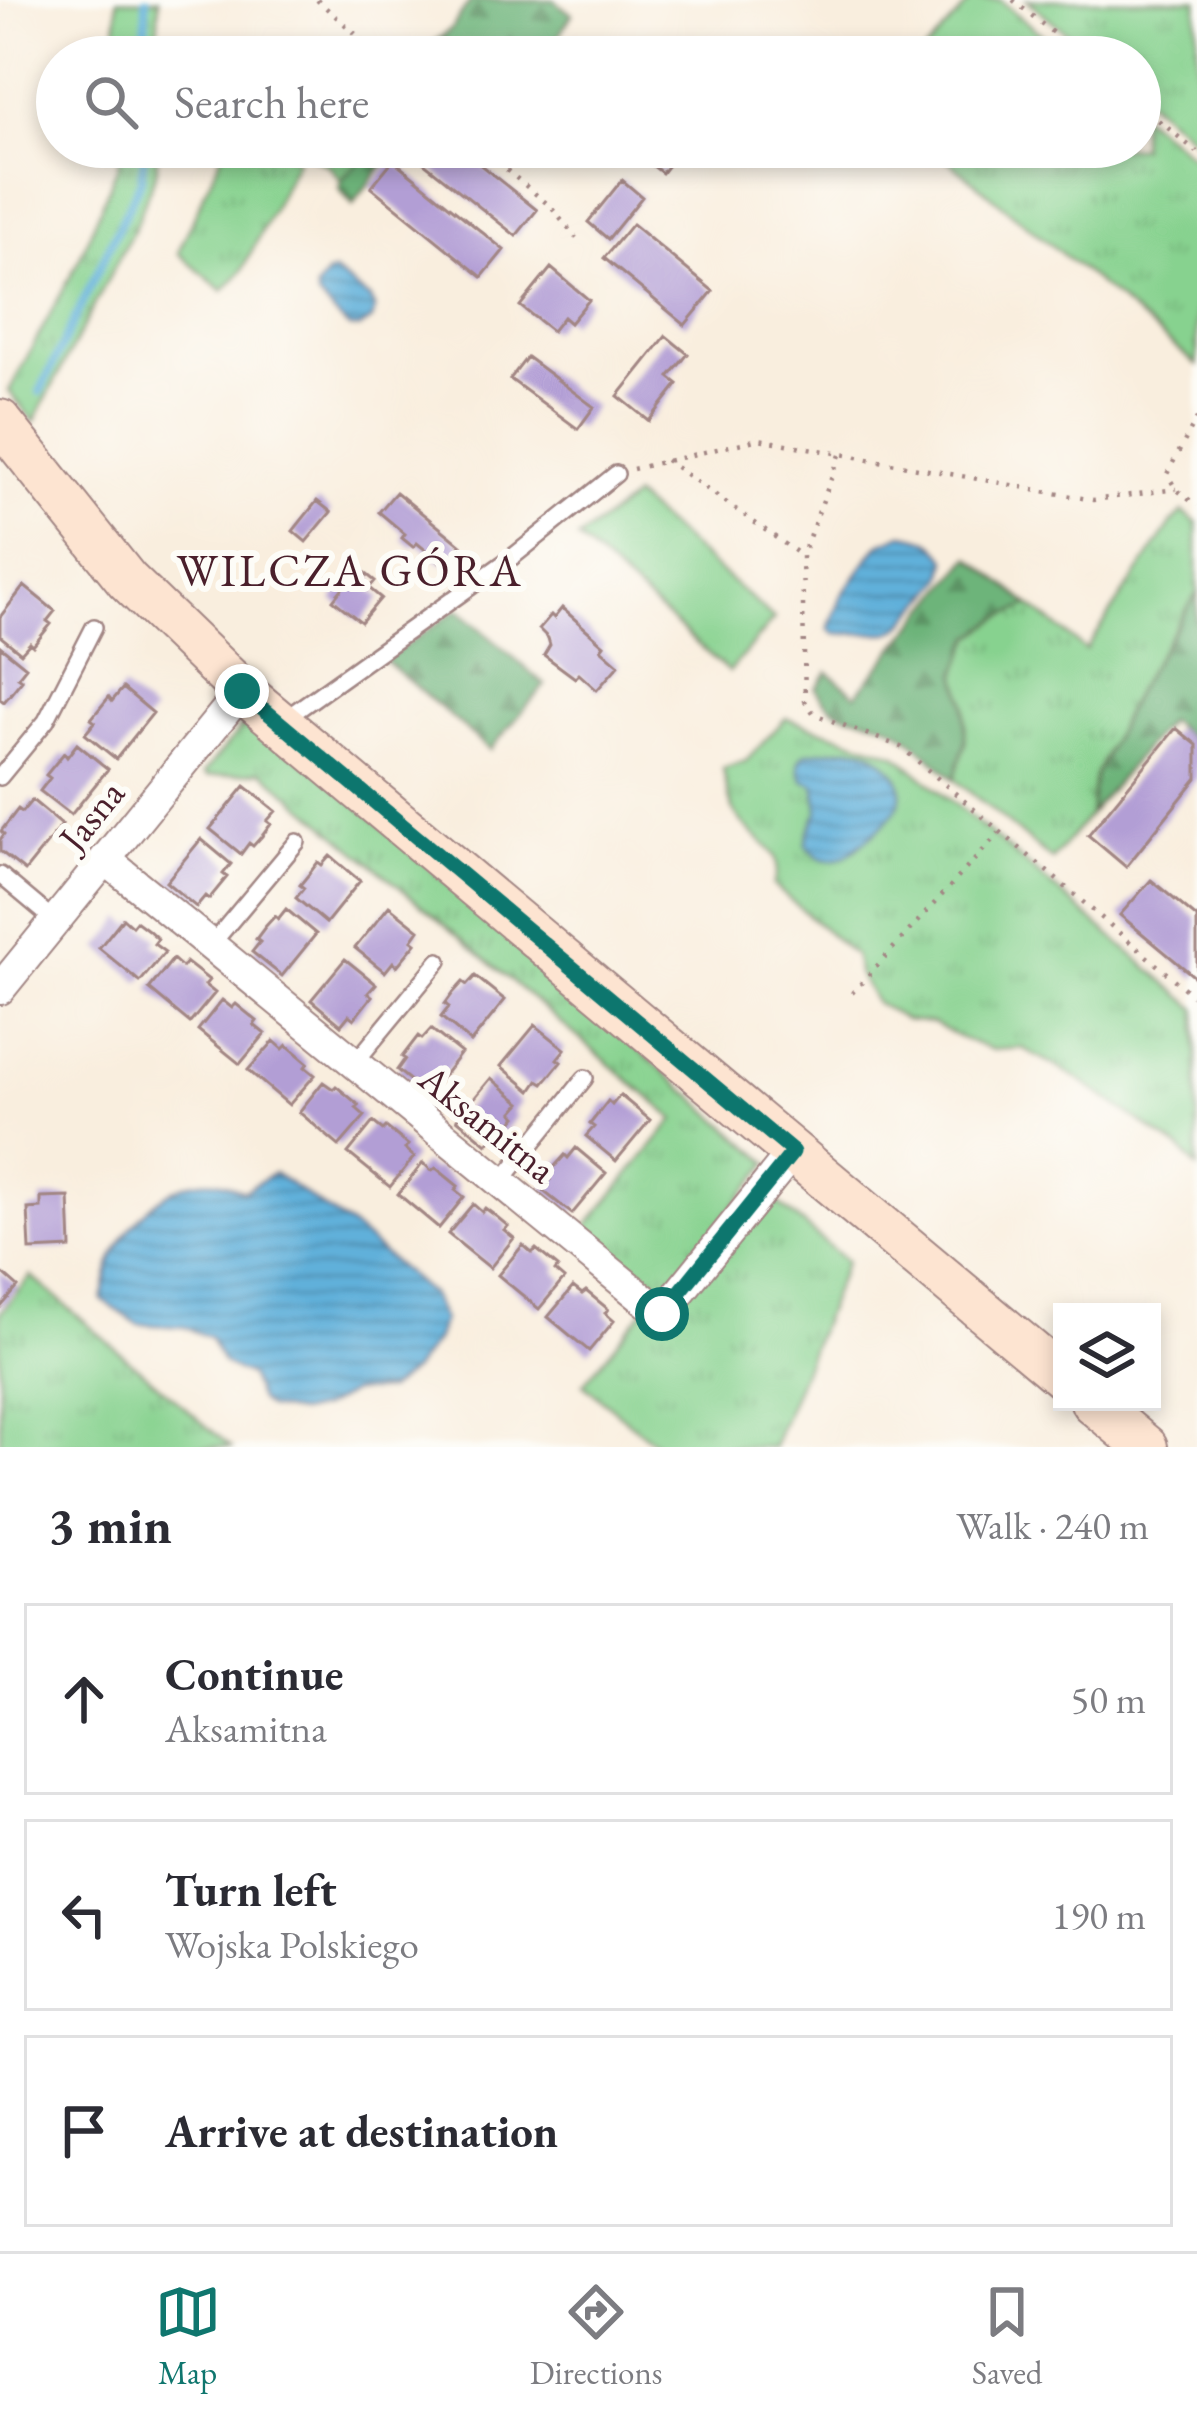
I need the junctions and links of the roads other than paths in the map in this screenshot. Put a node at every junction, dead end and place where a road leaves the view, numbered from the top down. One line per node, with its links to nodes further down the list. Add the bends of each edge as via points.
1 (0, 421): 4 (street, via 127,580)
2 (616, 474): 5 (lane)
3 (94, 627): 6 (lane, via 46,722)
4 (242, 691): 5 (street); 8 (street, Jasna)
5 (280, 722): 16 (street)
6 (0, 777)
7 (297, 842): 11 (lane)
8 (105, 859): 10 (street, Jasna); 11 (street, Aksamitna)
9 (0, 875): 10 (lane)
10 (55, 921): 13 (street, Jasna)
11 (211, 945): 14 (street, Aksamitna)
12 (439, 961): 14 (lane)
13 (0, 989)
14 (354, 1064): 17 (street, Aksamitna)
15 (585, 1078): 17 (lane)
16 (793, 1152): 17 (street, Aksamitna, via 662,1314); 18 (street)
17 (500, 1184)
18 (1053, 1369)
19 (1103, 1411): 20 (street)
20 (1146, 1447)

